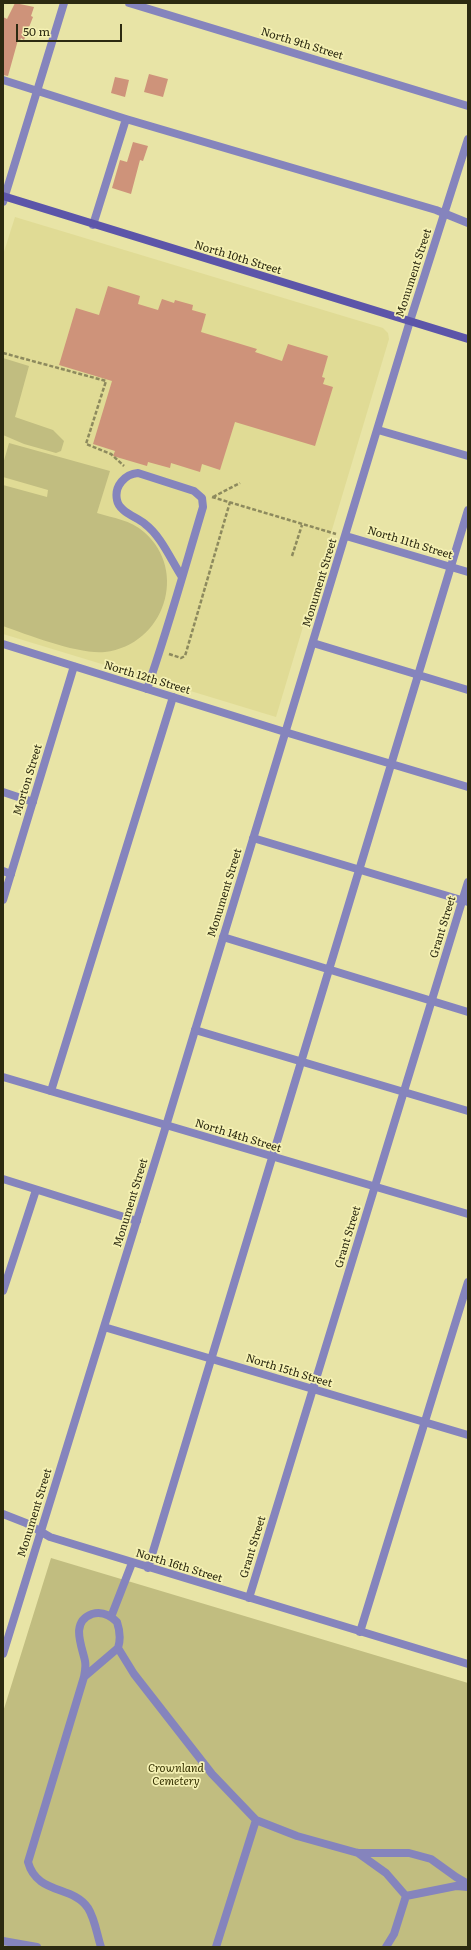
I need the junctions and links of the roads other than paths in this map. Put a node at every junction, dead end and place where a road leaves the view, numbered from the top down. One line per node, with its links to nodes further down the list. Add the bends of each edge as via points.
1 (64, 3): 4 (street)
2 (129, 3): 5 (street, North 9th Street)
3 (3, 80): 4 (street)
4 (38, 91): 6 (street); 8 (street)
5 (468, 106)
6 (126, 119): 9 (street, via 436,210); 11 (street)
7 (468, 139): 9 (street, Monument Street)
8 (4, 198): 11 (main road, North 10th Street)
9 (444, 215): 10 (street); 12 (street, Monument Street)
10 (468, 223)
11 (93, 225): 12 (main road, North 10th Street)
12 (410, 322): 13 (main road, North 10th Street); 14 (street, Monument Street)
13 (468, 339)
14 (378, 430): 15 (street); 17 (street, Monument Street)
15 (468, 456)
16 (468, 510): 18 (street)
17 (346, 536): 18 (street, North 11th Street); 21 (street, Monument Street)
18 (451, 567): 19 (street, North 11th Street); 24 (street)
19 (468, 572)
20 (182, 577): 20 (street, via 203,507 202,498 194,491 138,473 130,473 118,486 117,501 122,509 146,524 160,540); 25 (street)
21 (313, 643): 24 (street); 28 (street, Monument Street)
22 (3, 644): 23 (street, North 12th Street)
23 (74, 666): 25 (street, North 12th Street); 32 (street, Morton Street)
24 (418, 675): 26 (street); 29 (street)
25 (147, 689): 27 (street, North 12th Street)
26 (468, 690)
27 (172, 697): 28 (street, North 12th Street); 46 (street)
28 (285, 732): 29 (street, North 12th Street); 33 (street, Monument Street)
29 (391, 764): 30 (street, North 12th Street); 34 (street)
30 (468, 787)
31 (3, 792): 32 (street)
32 (33, 802): 35 (street, Morton Street)
33 (253, 838): 34 (street); 39 (street, Monument Street)
34 (359, 869): 38 (street); 40 (street)
35 (7, 872): 37 (street, Morton Street)
36 (468, 882): 38 (street, Grant Street)
37 (3, 900)
38 (465, 901): 41 (street, Grant Street)
39 (223, 937): 40 (street); 43 (street, Monument Street)
40 (329, 970): 41 (street); 44 (street)
41 (432, 1001): 42 (street); 47 (street, Grant Street)
42 (468, 1012)
43 (195, 1030): 44 (street); 49 (street, Monument Street)
44 (301, 1061): 47 (street); 50 (street)
45 (3, 1077): 46 (street, North 14th Street)
46 (51, 1091): 49 (street, North 14th Street)
47 (404, 1092): 48 (street); 52 (street, Grant Street)
48 (468, 1111)
49 (166, 1126): 50 (street, North 14th Street); 55 (street, Monument Street)
50 (272, 1157): 52 (street, North 14th Street); 60 (street)
51 (3, 1179): 53 (street)
52 (374, 1188): 54 (street, North 14th Street); 61 (street, Grant Street)
53 (36, 1190): 55 (street); 56 (street)
54 (468, 1214)
55 (137, 1221): 59 (street, Monument Street)
56 (6, 1268): 58 (street)
57 (468, 1282): 62 (street)
58 (3, 1291)
59 (104, 1327): 60 (street, North 15th Street); 65 (street, Monument Street)
60 (211, 1359): 61 (street, North 15th Street); 67 (street)
61 (313, 1389): 62 (street, North 15th Street); 68 (street, Grant Street)
62 (425, 1422): 63 (street, North 15th Street); 70 (street)
63 (468, 1435)
64 (3, 1514): 65 (street, North 16th Street, via 26,1523)
65 (41, 1533): 66 (street, North 16th Street); 72 (street, Monument Street)
66 (132, 1563): 67 (street, North 16th Street); 69 (street)
67 (148, 1568): 68 (street, North 16th Street)
68 (249, 1598): 70 (street, North 16th Street)
69 (111, 1617): 71 (street, via 117,1622 121,1636); 74 (street, via 99,1613 91,1614 80,1625 79,1638 85,1662)
70 (360, 1632): 73 (street, North 16th Street)
71 (118, 1648): 74 (street); 75 (street, via 134,1674 212,1774)
72 (3, 1654)
73 (468, 1664)
74 (84, 1677): 82 (street, via 28,1862 31,1872 38,1880 71,1896 88,1908)
75 (256, 1820): 76 (street, via 297,1836); 83 (street)
76 (358, 1853): 77 (street, via 409,1853 431,1859); 79 (street, via 386,1873)
77 (468, 1884)
78 (468, 1887): 79 (street, via 456,1886)
79 (406, 1896): 84 (street, via 394,1934)
80 (3, 1941): 81 (street)
81 (37, 1947)
82 (101, 1947)
83 (216, 1947)
84 (386, 1947)

